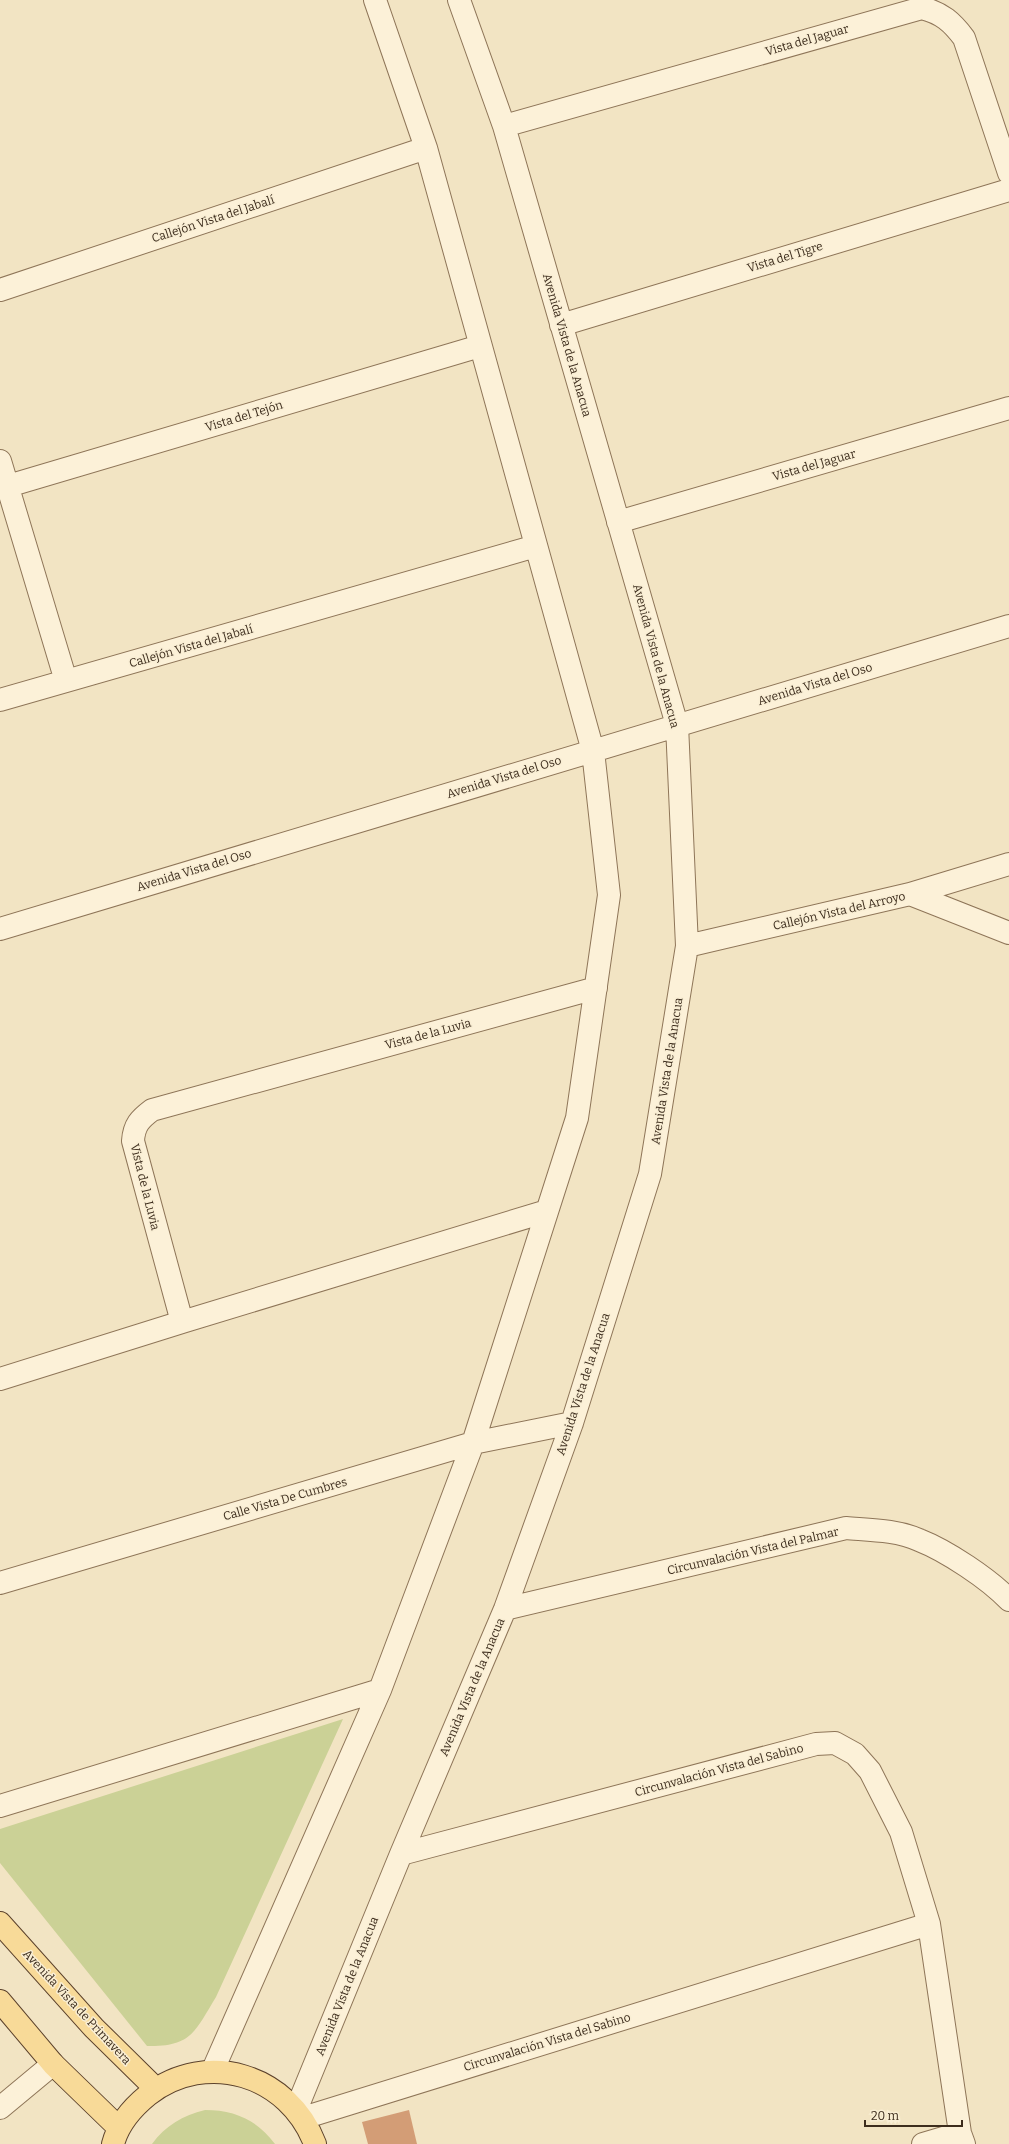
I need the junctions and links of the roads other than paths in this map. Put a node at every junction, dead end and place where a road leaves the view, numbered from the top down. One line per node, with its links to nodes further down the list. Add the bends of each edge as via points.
1 (375, 0): 4 (street)
2 (459, 0): 3 (street, Avenida Vista de la Anacua)
3 (504, 126): 5 (street, Vista del Jaguar, via 922,8 937,12 953,23 964,38); 8 (street, Avenida Vista de la Anacua)
4 (426, 148): 7 (street, Callejón Vista del Jabalí); 9 (street)
5 (1009, 173)
6 (1009, 190): 8 (street, Vista del Tigre)
7 (0, 290)
8 (561, 325): 13 (street, Avenida Vista de la Anacua)
9 (480, 346): 12 (street, Vista del Tejón); 14 (street)
10 (1009, 408): 13 (street, Vista del Jaguar)
11 (0, 461): 12 (street)
12 (8, 486): 16 (street)
13 (618, 522): 18 (street, Avenida Vista de la Anacua)
14 (536, 546): 16 (street, Callejón Vista del Jabalí); 19 (street)
15 (1009, 626): 18 (street, Avenida Vista del Oso)
16 (66, 681): 17 (street, Callejón Vista del Jabalí)
17 (0, 700)
18 (677, 725): 19 (street, Avenida Vista del Oso); 24 (street, Avenida Vista de la Anacua)
19 (592, 751): 22 (street, Avenida Vista del Oso); 25 (street, via 609,895)
20 (1009, 864): 21 (street)
21 (910, 894): 23 (street, Callejón Vista del Arroyo); 24 (street, Callejón Vista del Arroyo)
22 (0, 929)
23 (1009, 933)
24 (687, 946): 29 (street, Avenida Vista de la Anacua, via 650,1174)
25 (596, 988): 26 (street, via 577,1118); 27 (street, Vista de la Luvia, via 152,1110 140,1119 133,1129 133,1140)
26 (548, 1211): 27 (street); 30 (street)
27 (182, 1322): 28 (street)
28 (0, 1379)
29 (572, 1423): 30 (street, Calle Vista De Cumbres); 33 (street, Avenida Vista de la Anacua)
30 (473, 1443): 31 (street, Calle Vista De Cumbres); 34 (street)
31 (0, 1583)
32 (1009, 1600): 33 (street, Circunvalación Vista del Palmar, via 964,1565 919,1540 884,1531 846,1528)
33 (505, 1609): 36 (street, Avenida Vista de la Anacua)
34 (380, 1690): 35 (street); 41 (street)
35 (0, 1806)
36 (401, 1854): 38 (street, Circunvalación Vista del Sabino, via 816,1744 835,1743 856,1754 870,1771 901,1832); 44 (street, Avenida Vista de la Anacua)
37 (0, 1923): 42 (main road, Avenida Vista de Primavera, via 94,2028)
38 (929, 1924): 44 (street, Circunvalación Vista del Sabino); 46 (street, Circunvalación Vista del Sabino)
39 (0, 2001): 40 (main road)
40 (53, 2064): 43 (street); 45 (main road)
41 (212, 2072): 42 (main road, via 187,2075); 44 (main road, via 254,2079 280,2095)
42 (156, 2089): 45 (main road, via 138,2103)
43 (0, 2108)
44 (299, 2114): 47 (main road)
45 (116, 2136)
46 (962, 2139): 48 (street)
47 (315, 2144)
48 (923, 2144)

